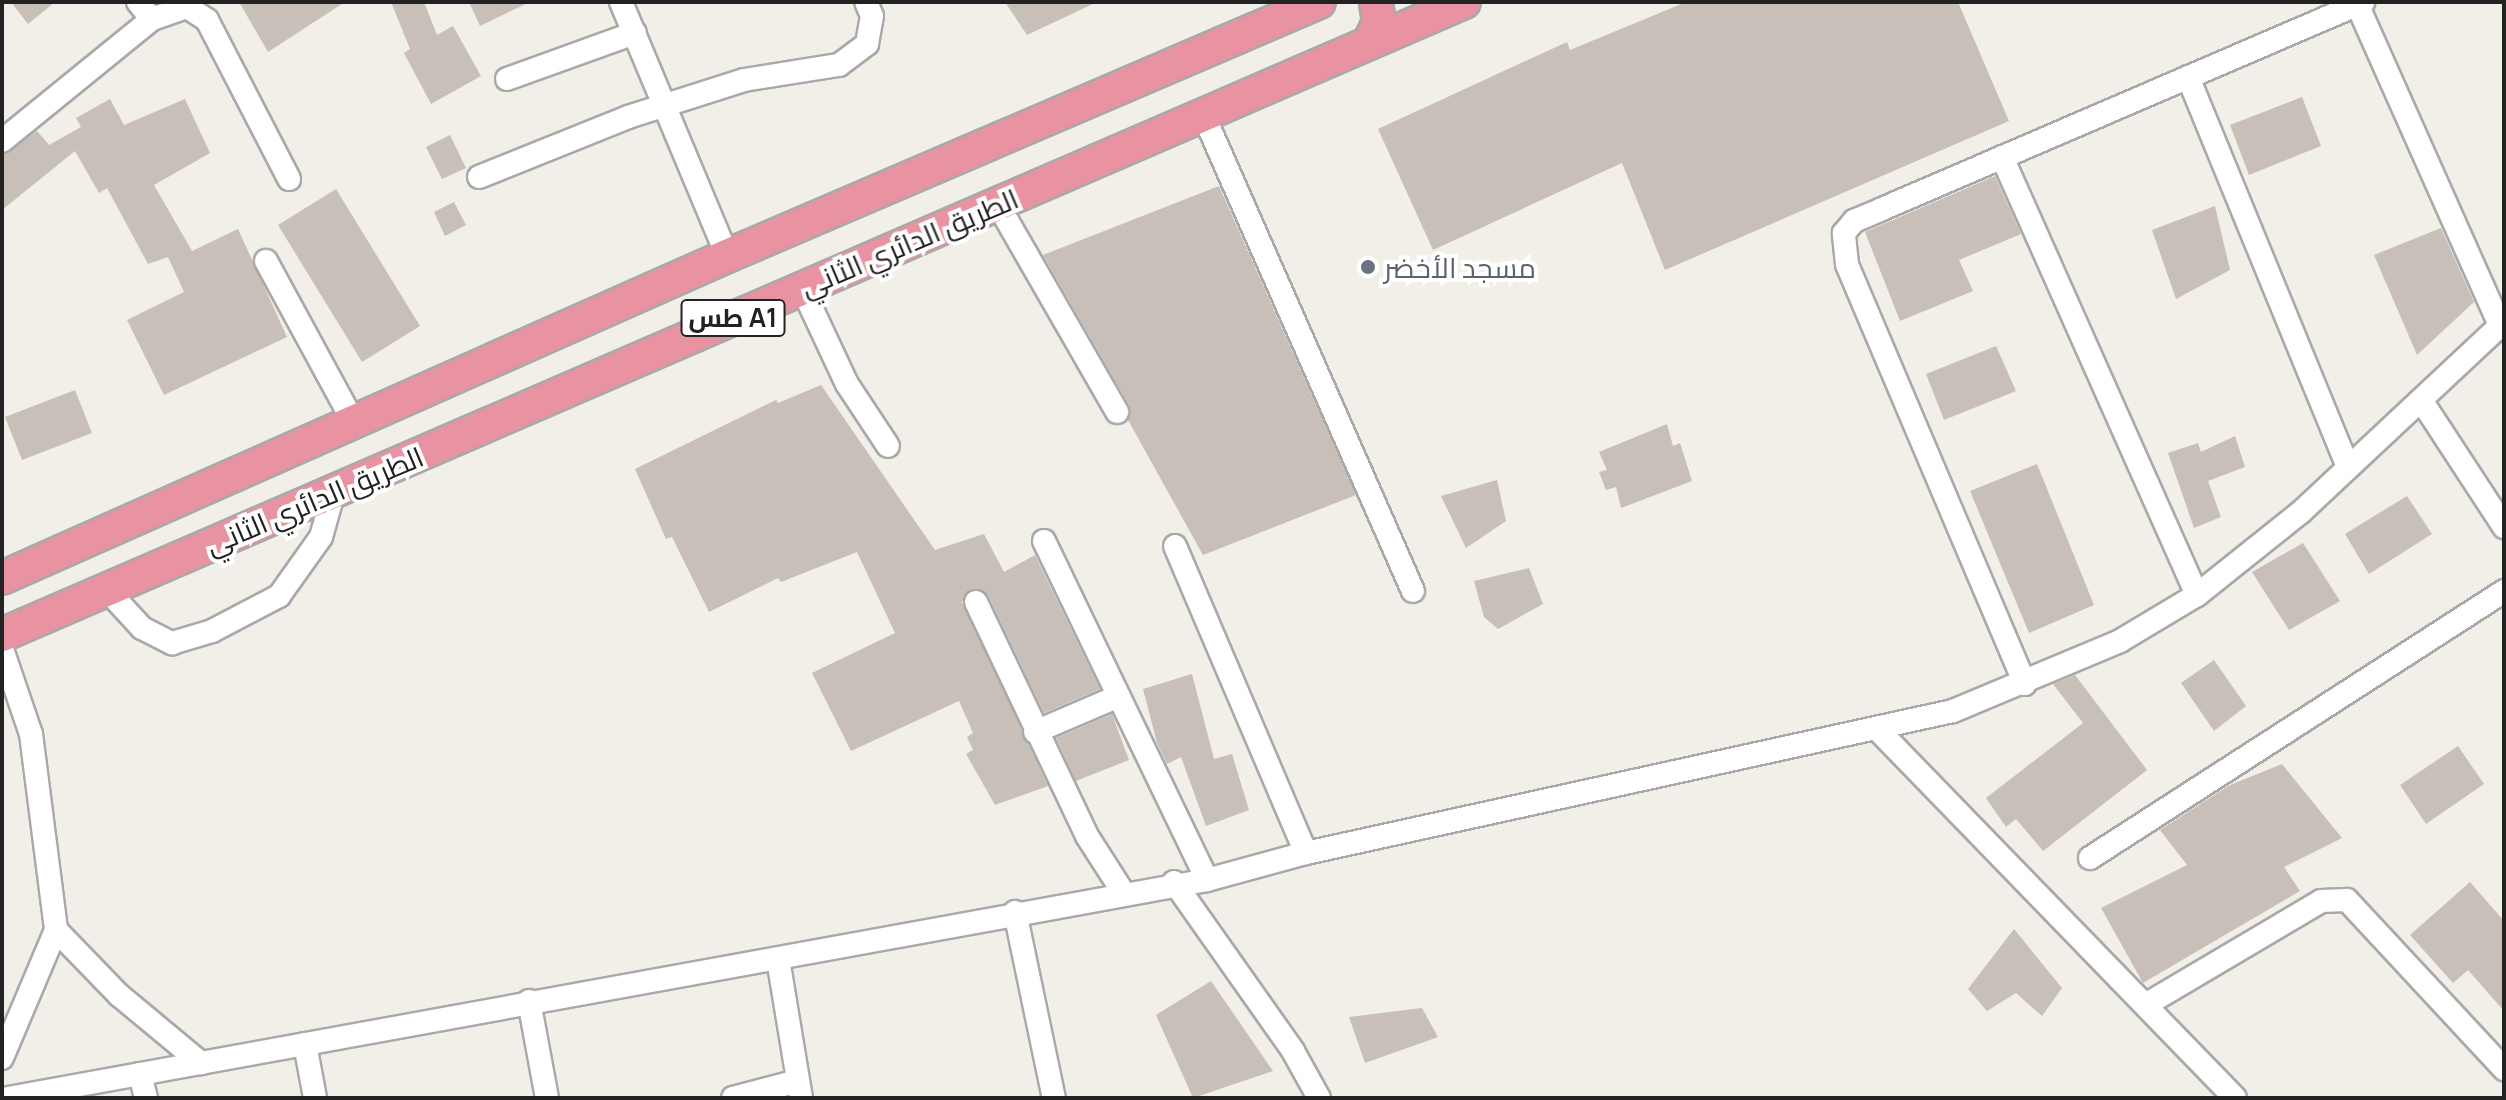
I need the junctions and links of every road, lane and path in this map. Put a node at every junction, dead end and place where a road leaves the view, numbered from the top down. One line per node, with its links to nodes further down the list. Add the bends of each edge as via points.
1 (621, 2): 8 (street)
2 (866, 2): 12 (street, via 872,16 867,44 839,65 771,73)
3 (1319, 2): 19 (highway, الطريق الدائري الثاني / طس A1)
4 (1376, 2): 9 (highway, via 1379,22)
5 (1464, 2): 9 (highway, الطريق الدائري الثاني / طس A1)
6 (2360, 3): 10 (street); 22 (street)
7 (145, 10): 14 (street); 17 (street, via 187,7 207,20)
8 (635, 33): 11 (street); 12 (street)
9 (1370, 41): 13 (highway, الطريق الدائري الثاني / طس A1)
10 (2188, 77): 15 (street); 27 (street)
11 (507, 79)
12 (666, 105): 16 (street); 19 (street)
13 (1203, 114): 18 (highway, الطريق الدائري الثاني / طس A1); 34 (street)
14 (2, 141)
15 (2002, 157): 36 (street); 40 (street, via 1854,221 1844,233 1843,245)
16 (479, 177)
17 (289, 179)
18 (997, 203): 21 (highway, الطريق الدائري الثاني / طس A1); 24 (street)
19 (727, 256): 25 (highway, الطريق الدائري الثاني / طس A1)
20 (266, 261): 25 (street)
21 (802, 288): 26 (street, via 847,384); 28 (highway, الطريق الدائري الثاني / طس A1)
22 (2502, 324): 23 (street)
23 (2421, 400): 27 (street); 29 (street)
24 (1117, 412)
25 (354, 423): 32 (highway, الطريق الدائري الثاني / طس A1)
26 (888, 446)
27 (2348, 468): 36 (street)
28 (334, 491): 33 (highway, الطريق الدائري الثاني / طس A1); 33 (street, via 321,537 279,596 212,631 172,643 142,628)
29 (2504, 527)
30 (1044, 541): 41 (street)
31 (1175, 546): 44 (street)
32 (3, 578)
33 (107, 590): 38 (highway, الطريق الدائري الثاني / طس A1)
34 (1413, 591)
35 (2504, 591): 45 (street)
36 (2197, 595): 40 (street, via 2120,641)
37 (976, 602): 43 (street)
38 (2, 635)
39 (2, 649): 50 (street, via 31,734)
40 (2025, 684): 42 (street)
41 (1119, 696): 43 (street); 46 (street)
42 (1879, 731): 44 (street); 53 (street)
43 (1035, 732): 48 (street, via 1087,836)
44 (1306, 853): 46 (street)
45 (2090, 858)
46 (1207, 880): 47 (street)
47 (1174, 882): 48 (street); 67 (street, via 1293,1051)
48 (1123, 892): 49 (street)
49 (1015, 912): 51 (street); 66 (street)
50 (56, 930): 55 (street); 56 (street, via 119,995)
51 (778, 959): 52 (street); 59 (street)
52 (529, 1001): 54 (street); 64 (street)
53 (2147, 1004): 57 (street, via 2321,901 2347,900); 60 (street)
54 (305, 1044): 56 (street); 63 (street)
55 (2, 1058)
56 (201, 1063): 58 (street)
57 (2504, 1069)
58 (140, 1074): 61 (street); 62 (street)
59 (800, 1090): 65 (street)
60 (2236, 1097)
61 (8, 1098)
62 (146, 1098)
63 (315, 1098)
64 (547, 1098)
65 (733, 1098)
66 (1054, 1098)
67 (1319, 1098)

